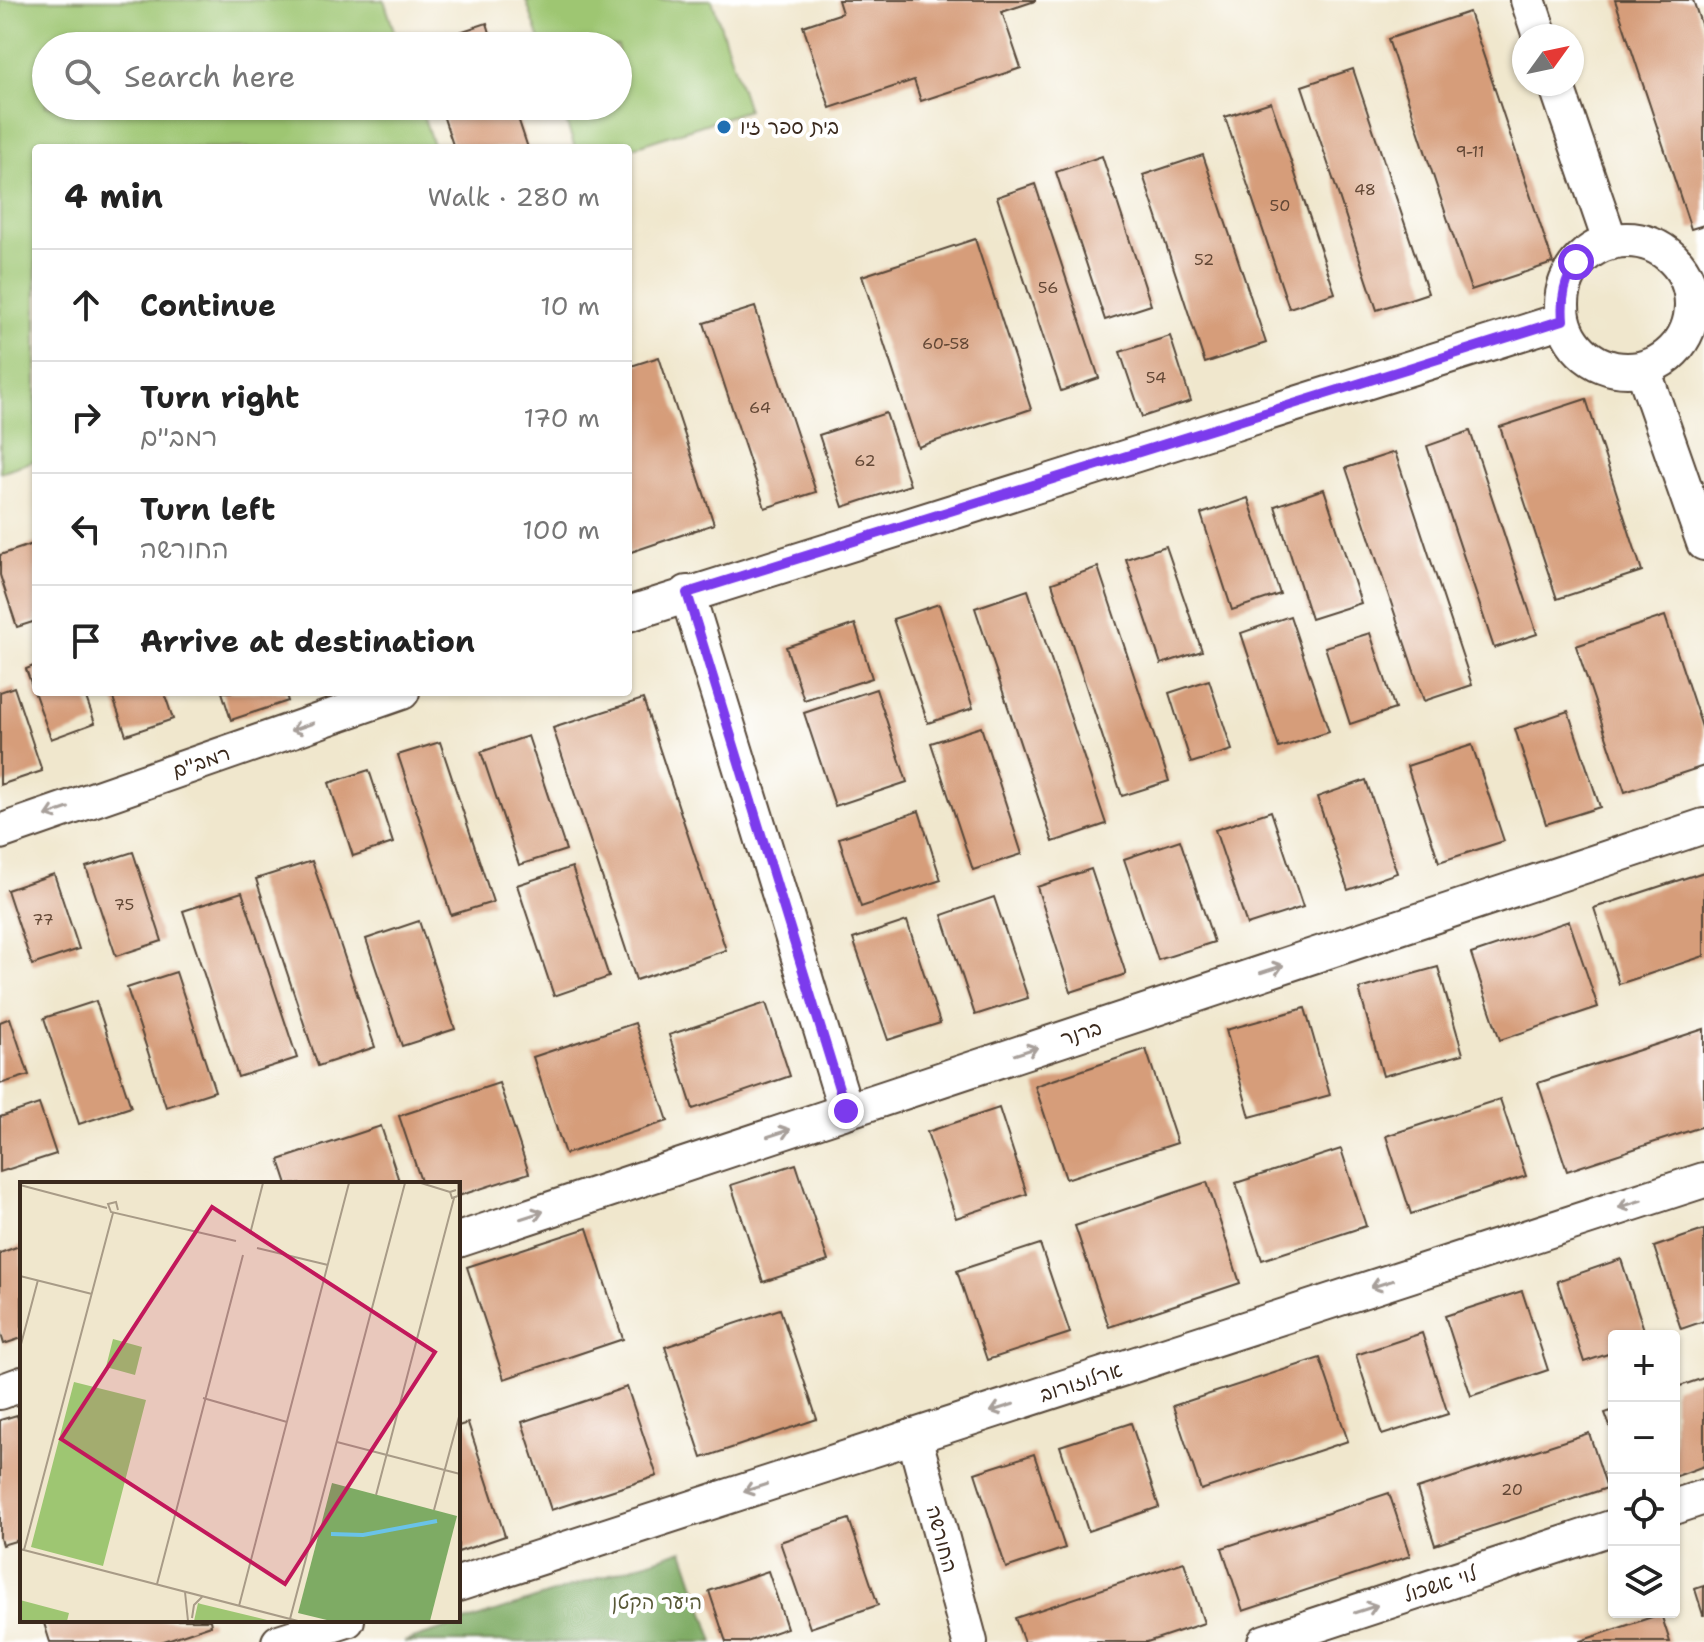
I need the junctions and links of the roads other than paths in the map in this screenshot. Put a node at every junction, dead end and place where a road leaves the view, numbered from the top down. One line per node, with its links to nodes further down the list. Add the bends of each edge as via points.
1 (1528, 0): 2 (street)
2 (1536, 24)
3 (1560, 96): 4 (street)
4 (1610, 241): 5 (street, via 1636,240 1660,248); 6 (street, via 1576,262 1561,300)
5 (1697, 285): 7 (street, via 1688,329 1678,347)
6 (1563, 320): 7 (street, via 1584,355 1602,366); 9 (street)
7 (1643, 369): 8 (street)
8 (1704, 543)
9 (687, 593): 10 (street); 14 (street)
10 (632, 613)
11 (391, 696): 13 (street, רמב"ם, one-way to 13)
12 (1704, 826): 14 (street, ברנר, one-way to 12)
13 (0, 832)
14 (846, 1111): 16 (street, ברנר, one-way to 14)
15 (1704, 1180): 19 (street, ארלוזורוב, one-way to 19)
16 (460, 1239)
17 (20, 1385): 18 (street)
18 (0, 1392)
19 (914, 1436): 23 (street, ארלוזורוב, one-way to 23); 26 (street, החורשה)
20 (1704, 1497): 21 (street)
21 (1680, 1505)
22 (1608, 1529): 27 (street, לוי אשכול, one-way to 22)
23 (460, 1583)
24 (341, 1622): 25 (street)
25 (279, 1642)
26 (970, 1642)
27 (1265, 1642)

